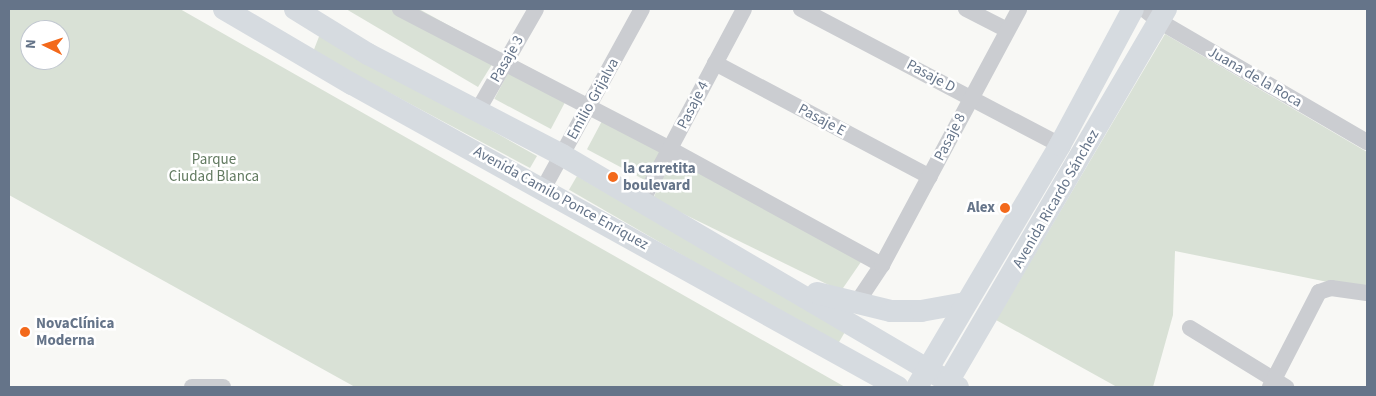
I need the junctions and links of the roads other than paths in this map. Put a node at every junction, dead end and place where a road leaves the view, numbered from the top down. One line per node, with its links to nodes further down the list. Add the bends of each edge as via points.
1 (224, 9): 13 (main road, Avenida Camilo Ponce Enriquez)
2 (285, 9): 15 (main road)
3 (295, 9): 20 (main road, via 368,54)
4 (400, 9): 16 (street)
5 (536, 9): 16 (street, Pasaje 3)
6 (642, 9): 19 (street, Emilio Grijalva)
7 (744, 9): 17 (street, Pasaje 4)
8 (802, 9): 18 (street, Pasaje D)
9 (966, 9): 14 (street)
10 (1019, 9): 14 (street, Pasaje 8)
11 (1133, 9): 22 (main road, Avenida Ricardo Sánchez)
12 (1156, 13): 21 (street, Juana de la Roca); 35 (main road, Avenida Ricardo Sánchez)
13 (257, 19): 15 (main road, Avenida Camilo Ponce Enriquez)
14 (1007, 30): 18 (street, Pasaje 8)
15 (290, 49): 26 (main road, Avenida Camilo Ponce Enriquez)
16 (506, 62): 19 (street); 20 (street, Pasaje 3)
17 (715, 63): 23 (street, Pasaje 4); 25 (street, Pasaje E)
18 (971, 97): 22 (street, Pasaje D); 25 (street, Pasaje 8)
19 (589, 106): 23 (street); 24 (street, Emilio Grijalva)
20 (478, 110): 24 (main road)
21 (1367, 142)
22 (1060, 144): 31 (main road, Avenida Ricardo Sánchez)
23 (670, 149): 27 (street, Pasaje 4); 28 (street)
24 (562, 155): 26 (street, Emilio Grijalva); 27 (main road)
25 (930, 177): 28 (street, Pasaje 8)
26 (543, 189): 39 (main road, Avenida Camilo Ponce Enriquez)
27 (642, 201): 29 (main road)
28 (882, 265): 32 (street, Pasaje 8)
29 (785, 284): 32 (main road); 34 (main road)
30 (1367, 292): 36 (street, via 1331,288 1319,292)
31 (965, 302): 32 (main road, via 921,311 891,311); 34 (main road, Avenida Ricardo Sánchez)
32 (856, 304)
33 (1190, 328): 36 (street)
34 (922, 378): 35 (main road)
35 (951, 385)
36 (1277, 385)
37 (192, 387): 38 (street)
38 (223, 387)
39 (898, 387)

